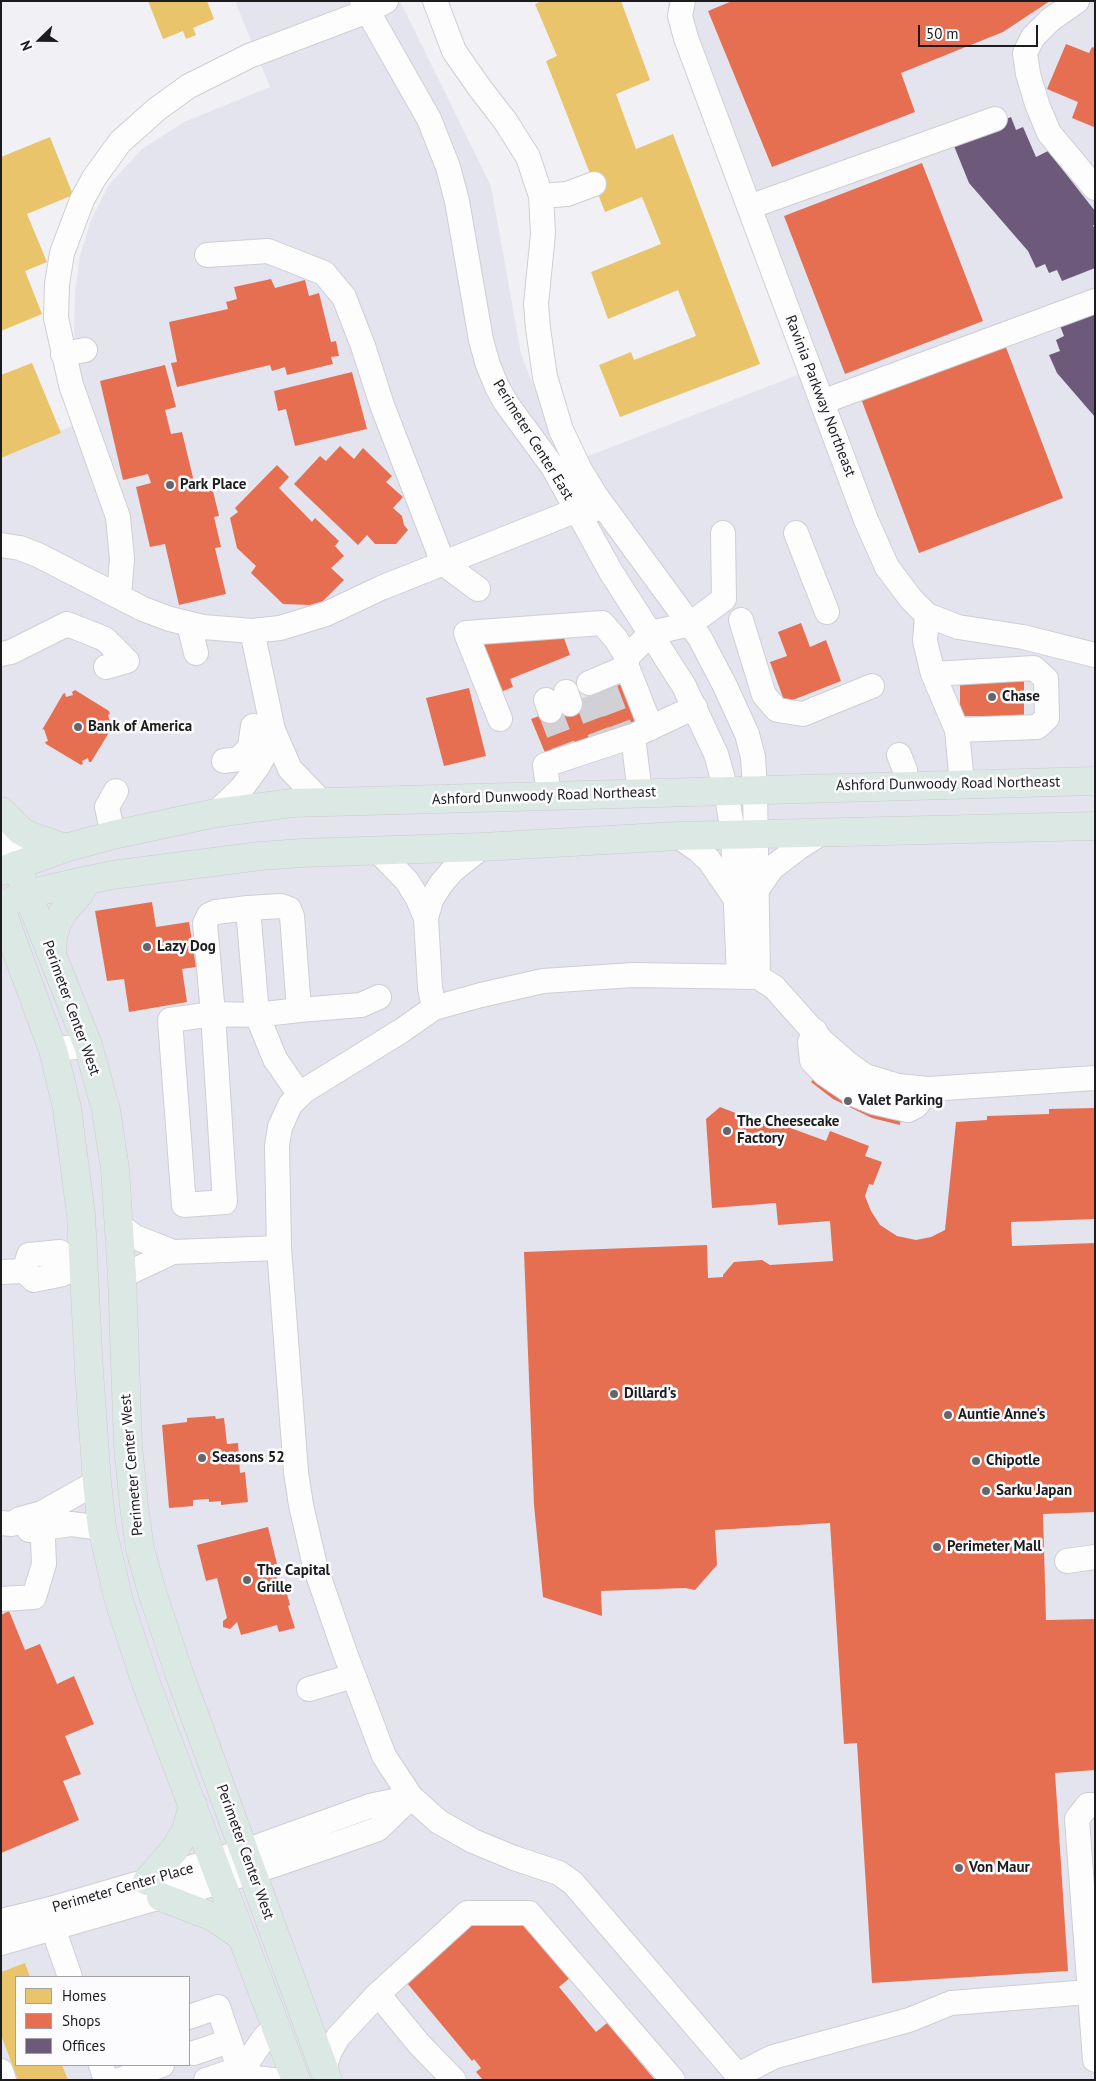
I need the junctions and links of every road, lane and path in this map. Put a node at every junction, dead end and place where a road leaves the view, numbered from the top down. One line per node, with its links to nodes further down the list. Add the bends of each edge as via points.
1 (435, 1): 8 (street, Perimeter Center East, via 454,51 528,157)
2 (683, 1): 9 (street, Ravinia Parkway Northeast, via 680,16 686,38)
3 (1076, 1): 7 (street, via 1033,37 1025,53 1031,86 1049,133)
4 (372, 4): 14 (street, Perimeter Center East, via 429,118 448,167 488,365 506,403 538,445); 21 (street, via 249,56 202,79 157,109 120,142 82,200 62,253 56,310 74,352 70,385 118,517 122,559)
5 (995, 119): 9 (street)
6 (594, 184): 8 (street, via 568,194)
7 (1095, 188)
8 (541, 196): 13 (street, Perimeter Center East, via 544,234 536,304 541,354 562,430)
9 (749, 207): 12 (street, Ravinia Parkway Northeast)
10 (208, 255): 19 (street, via 268,252 324,273 344,297)
11 (1095, 301): 12 (street)
12 (822, 402): 24 (street, Ravinia Parkway Northeast, via 887,567)
13 (580, 470): 14 (street, via 582,500); 15 (street, Perimeter Center East)
14 (577, 510): 15 (street, via 599,512); 19 (street); 28 (street, Perimeter Center East, via 611,572)
15 (619, 528): 26 (street, Perimeter Center East)
16 (796, 533): 23 (street, via 817,568)
17 (724, 534): 22 (street)
18 (1, 545): 21 (street, via 38,555)
19 (443, 563): 20 (street); 27 (street, via 321,616 280,628)
20 (478, 589)
21 (119, 596): 25 (street, via 143,609)
22 (724, 599): 26 (street); 35 (street, via 746,626 764,695 777,710 803,714)
23 (827, 612)
24 (927, 615): 31 (street, Ravinia Parkway Northeast, via 958,627 1022,637); 34 (street, via 925,641)
25 (189, 624): 27 (street); 29 (street)
26 (690, 624): 28 (street); 47 (street, Perimeter Center East, via 725,686 747,734 753,757)
27 (252, 631): 39 (street)
28 (651, 633): 32 (street); 37 (street, Perimeter Center East)
29 (196, 652)
30 (1, 654): 33 (street, via 67,624 105,638 127,661)
31 (1095, 654)
32 (627, 662): 36 (street); 38 (street, via 616,639 602,623 466,633); 41 (street)
33 (106, 667)
34 (933, 674): 40 (street); 40 (street, via 1034,668 1046,679 1047,718 1037,726)
35 (872, 686)
36 (577, 693)
37 (695, 707): 41 (street); 48 (street, Perimeter Center East, via 716,754)
38 (500, 719)
39 (263, 728): 43 (street, via 238,759); 52 (street, via 290,769); 54 (street, via 270,744 255,772)
40 (956, 730): 45 (street)
41 (604, 741): 50 (street); 51 (street, via 545,765)
42 (900, 755): 46 (street)
43 (224, 761)
44 (1095, 781): 45 (main road, Ashford Dunwoody Road Northeast)
45 (962, 784): 46 (main road, Ashford Dunwoody Road Northeast)
46 (906, 785): 47 (main road, Ashford Dunwoody Road Northeast)
47 (755, 789): 48 (main road, Ashford Dunwoody Road Northeast); 59 (street, Perimeter Center East)
48 (726, 790): 50 (main road, Ashford Dunwoody Road Northeast); 59 (street, Perimeter Center East)
49 (116, 791): 58 (street, via 107,807)
50 (640, 794): 51 (main road, Ashford Dunwoody Road Northeast)
51 (549, 796): 52 (main road, Ashford Dunwoody Road Northeast)
52 (321, 801): 54 (main road, Ashford Dunwoody Road Northeast)
53 (1, 811): 62 (main road, via 33,837)
54 (216, 813): 58 (main road, Ashford Dunwoody Road Northeast)
55 (1, 820): 64 (street)
56 (1095, 826): 57 (main road)
57 (823, 832): 59 (main road); 67 (street, via 772,868)
58 (113, 834): 62 (main road, Ashford Dunwoody Road Northeast)
59 (744, 834): 60 (main road); 67 (street)
60 (678, 836): 61 (main road); 67 (street, via 698,850)
61 (482, 847): 63 (main road); 71 (street, via 441,884 431,900)
62 (65, 848): 64 (main road, Ashford Dunwoody Road Northeast)
63 (377, 850): 65 (main road, via 260,856); 71 (street, via 407,881)
64 (9, 868): 66 (main road, Perimeter Center West)
65 (87, 880): 66 (main road); 73 (main road, via 57,924)
66 (28, 894): 68 (main road); 73 (main road, Perimeter Center West)
67 (746, 895): 74 (street)
68 (1, 904)
69 (248, 908): 77 (street, via 281,906 292,916); 78 (street, via 216,912 209,915 205,923); 79 (street)
70 (1, 909): 72 (main road)
71 (426, 918): 76 (street)
72 (10, 953): 81 (main road)
73 (52, 955): 80 (main road, Perimeter Center West)
74 (748, 977): 76 (street, via 633,975 543,981); 82 (street, via 774,987 815,1031 810,1042 812,1061 856,1095 873,1102 908,1110 916,1106 918,1084)
75 (379, 997): 77 (street, via 361,1005)
76 (434, 1008): 83 (street)
77 (299, 1010): 79 (street)
78 (213, 1014): 78 (street, via 170,1020 184,1205 226,1202); 79 (street)
79 (257, 1015): 83 (street, via 275,1059)
80 (88, 1045): 81 (street); 84 (main road, Perimeter Center West, via 110,1133)
81 (53, 1050): 87 (main road, via 75,1160)
82 (1095, 1078)
83 (300, 1095): 85 (street, via 290,1105 280,1127 277,1146)
84 (118, 1224): 86 (street, via 135,1237); 88 (main road, Perimeter Center West)
85 (279, 1248): 86 (street); 97 (street, via 301,1505 315,1566)
86 (173, 1252): 88 (street)
87 (79, 1262): 88 (main road); 89 (street, via 63,1274 34,1280); 90 (main road)
88 (121, 1267): 102 (main road, Perimeter Center West, via 128,1446 140,1549 176,1664)
89 (12, 1271)
90 (97, 1482): 91 (street); 93 (main road)
91 (42, 1521): 92 (street, via 20,1519); 93 (street); 96 (street, via 44,1564 34,1597)
92 (7, 1524)
93 (102, 1528): 100 (main road, via 119,1600)
94 (1095, 1557): 95 (street)
95 (1067, 1561)
96 (1, 1599)
97 (353, 1676): 98 (street); 99 (street, via 384,1756)
98 (309, 1690)
99 (412, 1797): 102 (street, Perimeter Center Place, via 370,1806); 124 (street, via 439,1822 473,1841 559,1872 573,1883)
100 (192, 1805): 103 (main road); 104 (main road, via 186,1830)
101 (1095, 1805): 110 (street, via 1088,1805 1077,1819)
102 (249, 1861): 103 (street, Perimeter Center Place); 112 (main road, Perimeter Center West)
103 (216, 1871): 104 (street, Perimeter Center Place); 107 (main road)
104 (154, 1889): 105 (street, Perimeter Center Place); 106 (street, Perimeter Center Place); 107 (main road, via 212,1917)
105 (1, 1921)
106 (53, 1928): 108 (street, Perimeter Center Place); 109 (street)
107 (241, 1936): 114 (main road)
108 (1, 1943)
109 (70, 1976)
110 (1089, 1992): 118 (street); 124 (street, via 951,2003 909,2020 773,2057)
111 (378, 1994): 115 (street); 131 (street); 132 (street, via 467,1913 528,1913)
112 (306, 2016): 115 (street, via 320,2025); 122 (main road, Perimeter Center West)
113 (190, 2017): 116 (street, via 218,2007)
114 (276, 2026): 123 (street, via 247,2063); 130 (main road)
115 (345, 2028): 122 (street, via 330,2051)
116 (230, 2041): 117 (street); 123 (street)
117 (194, 2053)
118 (1095, 2060)
119 (101, 2066): 126 (street)
120 (159, 2066): 127 (street)
121 (1, 2071): 125 (street)
122 (326, 2074)
123 (244, 2076): 128 (street); 129 (street)
124 (740, 2078)
125 (4, 2080)
126 (106, 2080)
127 (120, 2080)
128 (206, 2080)
129 (273, 2080)
130 (296, 2080)
131 (454, 2080)
132 (672, 2080)

